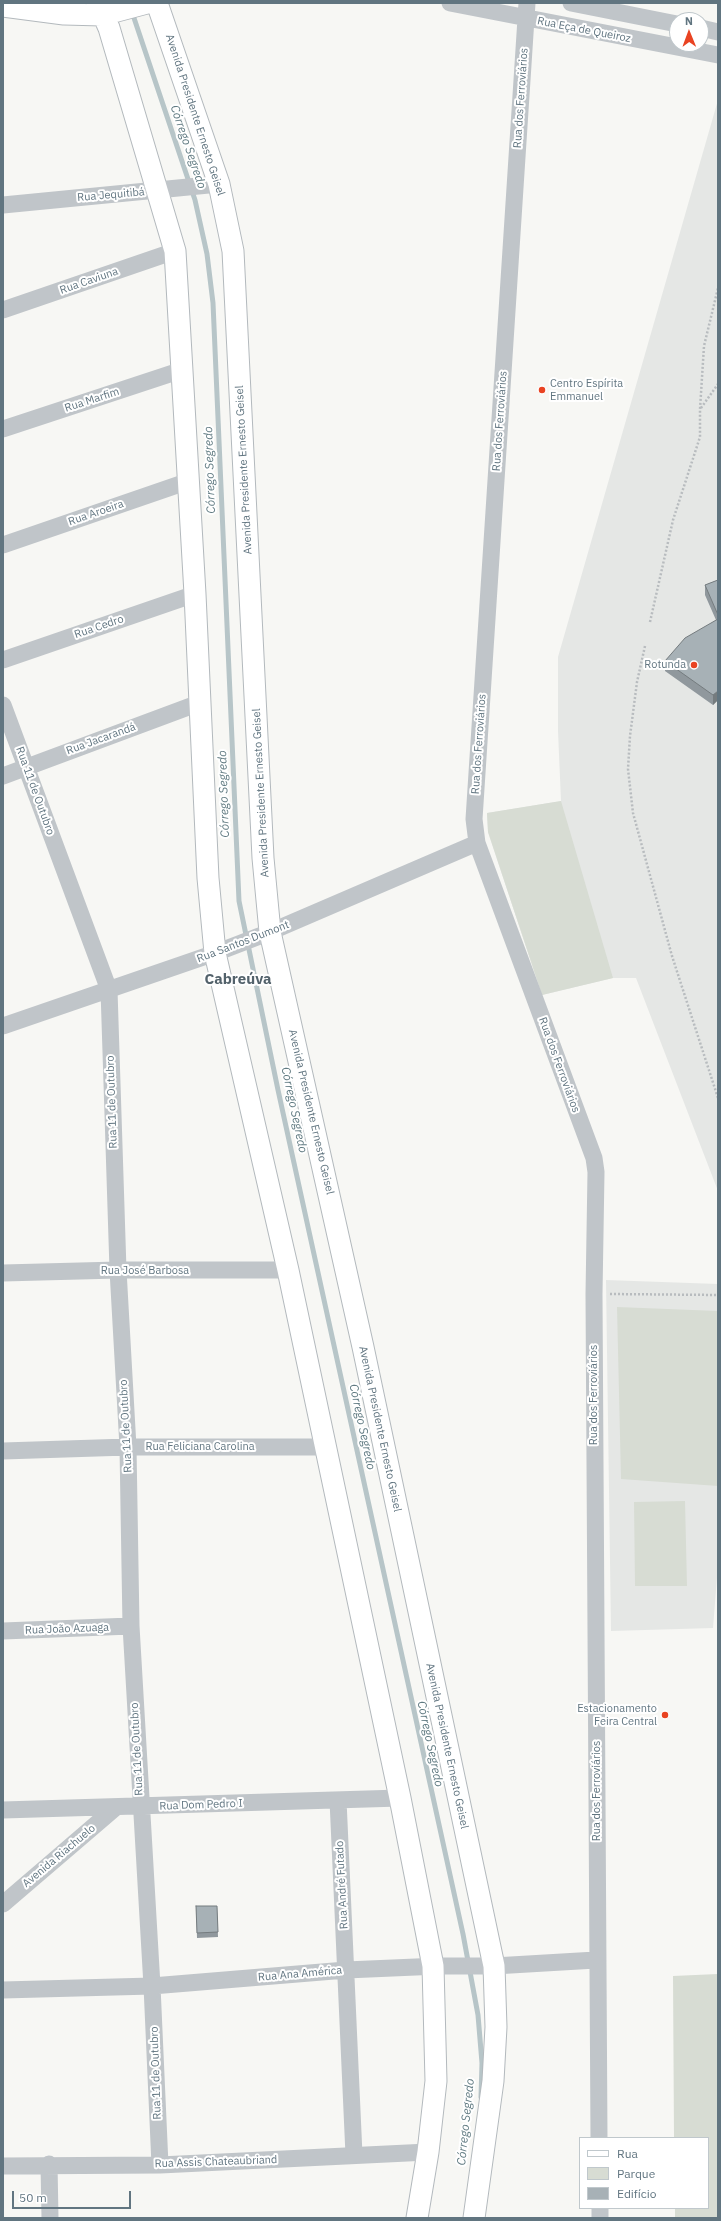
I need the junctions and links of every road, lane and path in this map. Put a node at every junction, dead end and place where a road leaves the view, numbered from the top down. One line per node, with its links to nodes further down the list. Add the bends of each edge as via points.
1 (146, 3): 6 (main road)
2 (157, 3): 10 (main road, Avenida Presidente Ernesto Geisel)
3 (450, 3): 7 (street, Rua Eça de Queiroz)
4 (571, 3): 8 (street)
5 (3, 6): 6 (main road, via 64,14)
6 (103, 10): 11 (main road)
7 (527, 11): 9 (street, Rua Eça de Queiroz); 30 (street, Rua dos Ferroviários, via 474,819)
8 (669, 22)
9 (718, 55)
10 (217, 184): 11 (street, Rua Jequitibá); 31 (main road, Avenida Presidente Ernesto Geisel, via 233,250)
11 (159, 191): 12 (street, Rua Jequitibá); 13 (main road)
12 (3, 205)
13 (175, 251): 15 (street, Rua Caviuna); 16 (main road)
14 (718, 288): 18 (path, via 704,346)
15 (3, 310)
16 (182, 370): 19 (street, Rua Marfim); 20 (main road)
17 (718, 384): 18 (path)
18 (700, 409): 23 (path, via 700,437 673,520)
19 (3, 429)
20 (189, 481): 21 (street, Rua Aroeira); 22 (main road)
21 (3, 545)
22 (195, 594): 25 (street, Rua Cedro); 26 (main road)
23 (650, 622)
24 (645, 646): 35 (path, via 630,736 628,769 633,813 672,956)
25 (3, 660)
26 (199, 703): 28 (street, Rua Jacarandá); 32 (main road, via 208,878)
27 (3, 705): 28 (street, Rua 11 de Outubro)
28 (26, 766): 29 (street, Rua Jacarandá); 33 (street, Rua 11 de Outubro)
29 (3, 776)
30 (477, 842): 31 (street, Rua Santos Dumont); 39 (street, Rua dos Ferroviários, via 594,1158)
31 (268, 933): 32 (street, Rua Santos Dumont); 54 (main road, Avenida Presidente Ernesto Geisel, via 363,1347)
32 (217, 953): 33 (street, Rua Santos Dumont); 37 (main road)
33 (109, 990): 34 (street, Rua Santos Dumont); 36 (street, Rua 11 de Outubro)
34 (3, 1026)
35 (718, 1098)
36 (118, 1270): 37 (street, Rua José Barbosa); 38 (street, Rua José Barbosa); 41 (street, Rua 11 de Outubro)
37 (288, 1270): 42 (main road)
38 (3, 1273)
39 (594, 1294): 40 (path); 52 (street, Rua dos Ferroviários)
40 (718, 1295)
41 (128, 1447): 42 (street, Rua Feliciana Carolina); 43 (street, Rua Feliciana Carolina); 44 (street, Rua 11 de Outubro)
42 (325, 1447): 46 (main road)
43 (3, 1451)
44 (131, 1626): 45 (street, Rua João Azuaga); 48 (street, Rua 11 de Outubro)
45 (3, 1631)
46 (400, 1798): 47 (street, Rua Dom Pedro I); 53 (main road)
47 (338, 1800): 48 (street, Rua Dom Pedro I); 55 (street, Rua André Futado)
48 (140, 1807): 49 (street, Rua Dom Pedro I); 56 (street, Rua 11 de Outubro)
49 (115, 1808): 50 (street, Rua Dom Pedro I); 51 (street, Avenida Riachuelo)
50 (3, 1810)
51 (3, 1904)
52 (596, 1960): 54 (street, Rua Ana América); 58 (street, Rua dos Ferroviários)
53 (436, 1966): 54 (street, Rua Ana América); 55 (street, Rua Ana América); 59 (main road, via 436,2081)
54 (493, 1966): 66 (main road, Avenida Presidente Ernesto Geisel, via 496,2027 493,2081)
55 (346, 1970): 56 (street, Rua Ana América); 60 (street, Rua André Futado)
56 (152, 1986): 57 (street, Rua Ana América); 62 (street, Rua 11 de Outubro)
57 (3, 1990)
58 (599, 2137)
59 (428, 2152): 60 (street, Rua Assis Chateaubriand); 65 (main road)
60 (354, 2155): 62 (street, Rua Assis Chateaubriand)
61 (49, 2164): 62 (street, Rua Assis Chateaubriand); 63 (street, Rua Assis Chateaubriand); 64 (street)
62 (160, 2165)
63 (3, 2166)
64 (50, 2218)
65 (417, 2218)
66 (474, 2218)

